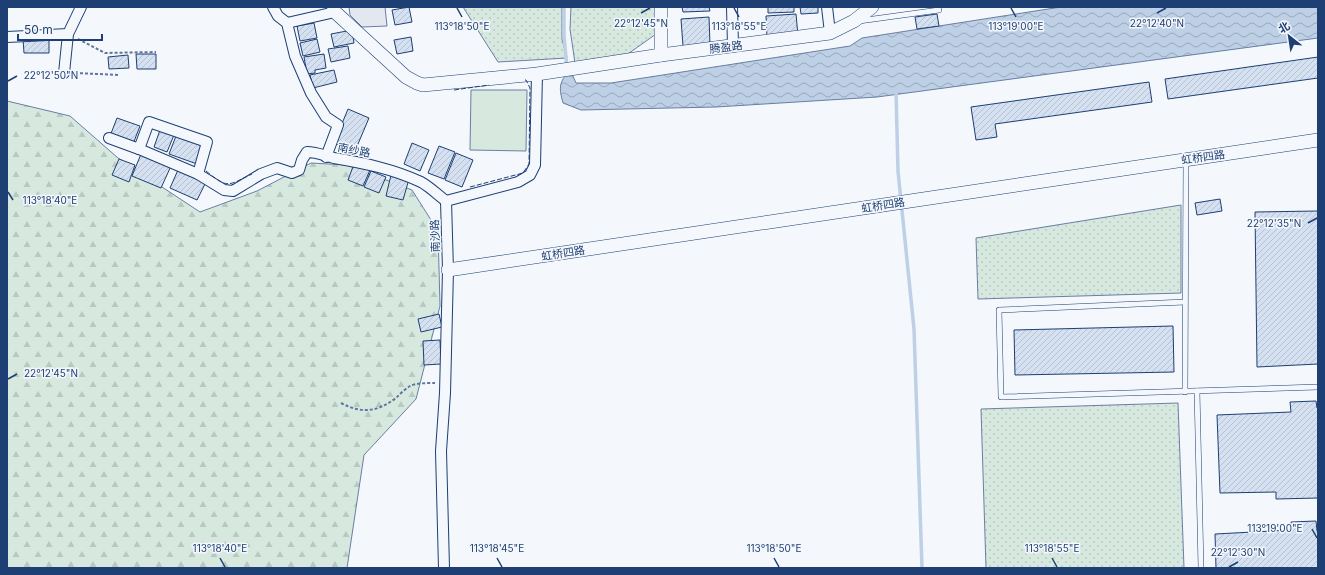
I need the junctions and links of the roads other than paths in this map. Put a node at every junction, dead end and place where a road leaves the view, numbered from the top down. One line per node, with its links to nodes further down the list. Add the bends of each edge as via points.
1 (81, 7): 12 (street)
2 (273, 7): 10 (street, 南纱路, via 278,16)
3 (661, 7): 15 (street)
4 (732, 7): 14 (street)
5 (827, 7): 11 (street)
6 (872, 7): 9 (street, 腾盈路)
7 (333, 10): 10 (street); 17 (street, 腾盈路, via 406,77 417,83 430,85)
8 (939, 10): 9 (lane)
9 (854, 21): 11 (street, 腾盈路)
10 (287, 23): 21 (street, 南纱路, via 295,56 311,93 326,117 338,125)
11 (830, 33): 14 (street, 腾盈路)
12 (68, 34): 13 (street); 16 (street)
13 (7, 37)
14 (733, 46): 15 (street, 腾盈路)
15 (661, 55): 17 (street, 腾盈路)
16 (64, 73)
17 (537, 74): 24 (street, via 535,165 530,175 518,182)
18 (109, 138): 20 (street)
19 (1318, 140): 22 (street, 虹桥四路)
20 (140, 149): 23 (street); 23 (street, via 149,122 206,142)
21 (326, 157): 23 (street, via 315,152 307,152 299,170 292,173 278,168 261,174 233,191 224,190); 24 (street, 南纱路, via 388,169 422,183)
22 (1186, 159): 25 (street, 虹桥四路); 26 (lane)
23 (198, 174)
24 (446, 201): 25 (street, 南沙路)
25 (448, 270): 30 (street, 南沙路, via 441,451)
26 (1185, 302): 29 (lane); 29 (lane, via 999,310 1001,397)
27 (1318, 387): 28 (lane)
28 (1197, 391): 29 (lane); 31 (lane)
29 (1185, 392)
30 (444, 568)
31 (1201, 568)

